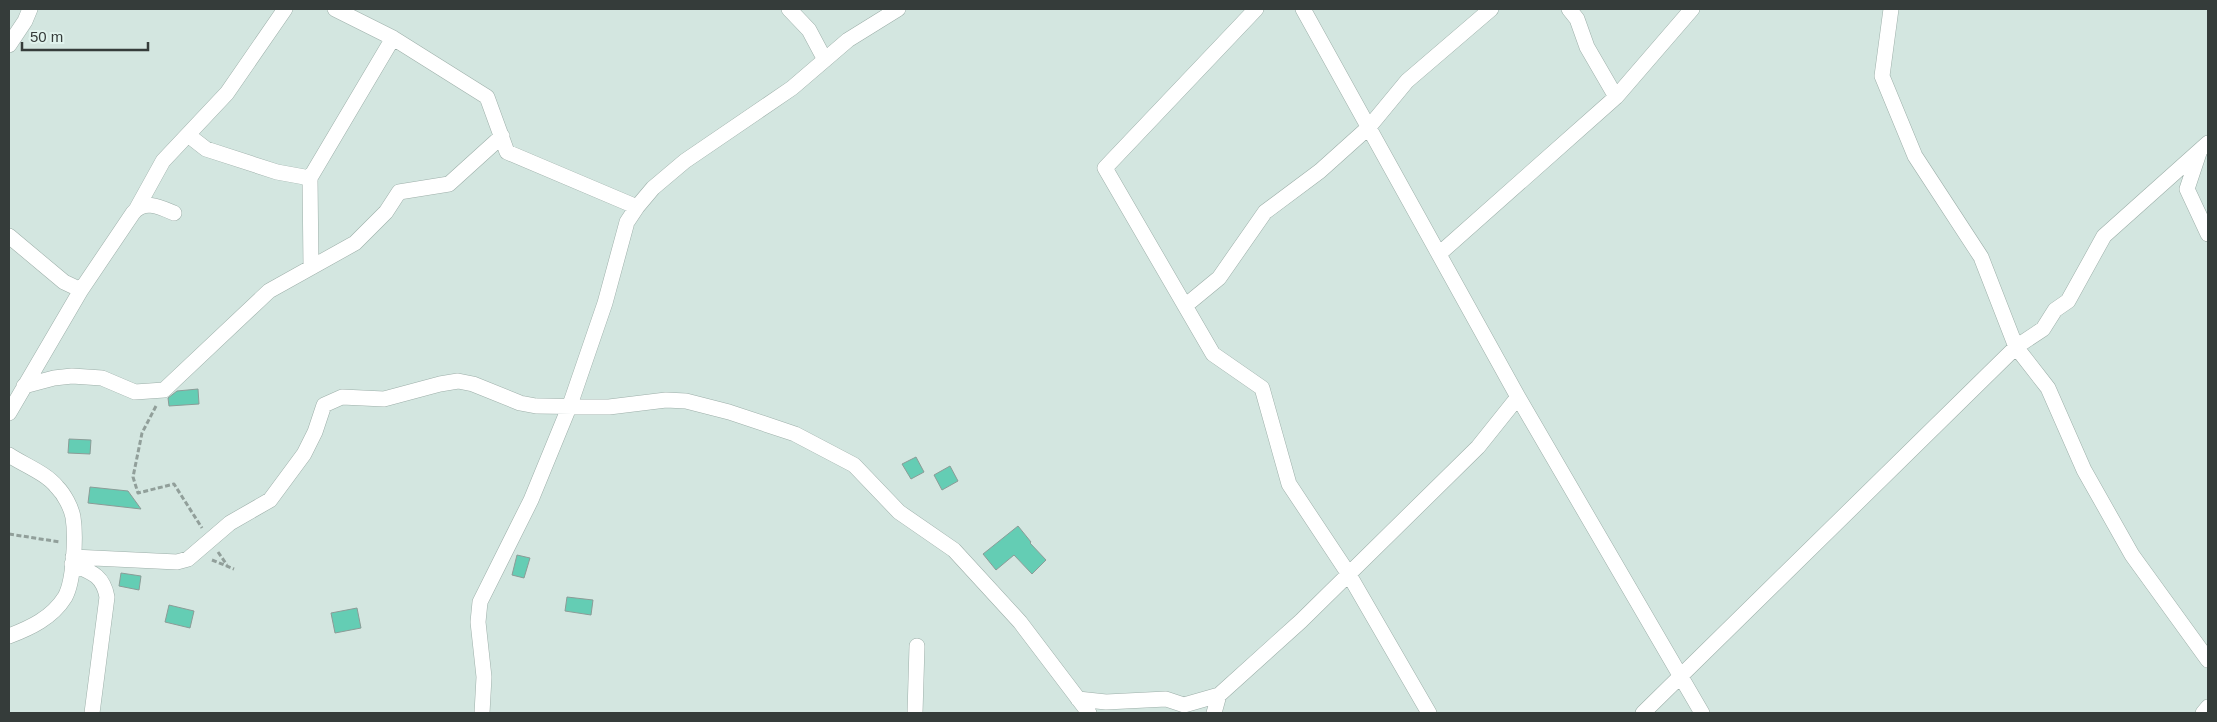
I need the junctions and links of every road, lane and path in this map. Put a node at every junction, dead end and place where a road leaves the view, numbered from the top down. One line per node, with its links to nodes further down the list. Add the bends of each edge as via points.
1 (30, 9): 13 (street)
2 (285, 9): 17 (street, via 227,94)
3 (335, 9): 12 (street)
4 (789, 9): 14 (street, via 809,30)
5 (898, 9): 14 (street, via 848,40)
6 (1256, 9): 29 (street, via 1105,168)
7 (1303, 9): 16 (street)
8 (1491, 9): 16 (street, via 1407,82)
9 (1569, 9): 15 (street)
10 (1692, 9): 15 (street)
11 (1891, 9): 30 (street, via 1882,76 1915,156 1981,257)
12 (393, 38): 18 (street, via 487,97); 20 (street)
13 (9, 45)
14 (825, 60): 21 (street, via 768,106 685,161)
15 (1616, 96): 26 (street)
16 (1369, 127): 26 (street); 29 (street, via 1320,171 1265,212 1219,278)
17 (188, 135): 20 (street, via 206,148 277,172); 22 (street, via 163,161)
18 (502, 136): 21 (street, via 508,152); 27 (street, via 449,184 398,192 386,212 355,243)
19 (2204, 148): 24 (street, via 2187,189); 30 (street, via 2104,236 2068,301 2055,310 2043,329)
20 (310, 178): 27 (street)
21 (636, 207): 34 (street, via 627,222 605,303)
22 (137, 208): 23 (street, via 146,204); 28 (street)
23 (174, 213)
24 (2208, 234)
25 (9, 236): 28 (street, via 64,282)
26 (1439, 254): 33 (street)
27 (311, 268): 32 (street, via 260,297)
28 (81, 290): 31 (street)
29 (1185, 306): 41 (street, via 1212,354 1262,388 1289,484)
30 (2016, 346): 44 (street, via 2048,388 2084,470 2132,555); 45 (street)
31 (24, 386): 32 (street, via 72,376 102,378 135,392); 35 (street)
32 (164, 390): 38 (path, via 142,432 132,477 138,493 174,484)
33 (1518, 397): 41 (street, via 1478,447); 45 (street)
34 (570, 405): 38 (street, via 520,404 458,381 384,399 342,397 324,405 304,454 270,500 243,514); 47 (street, via 686,401 795,434 838,455 854,465 899,512 954,550 1020,622); 50 (street, via 531,500 480,602 478,622 484,677)
35 (9, 413)
36 (9, 455): 39 (street, via 57,486 67,501 73,517)
37 (9, 534): 39 (path)
38 (209, 539): 39 (street, via 183,561); 40 (path)
39 (73, 555): 42 (street, via 65,597 41,621); 49 (street, via 106,587)
40 (227, 566)
41 (1348, 573): 46 (street, via 1301,621); 54 (street)
42 (9, 636)
43 (917, 646): 51 (street)
44 (2208, 660)
45 (1681, 677): 55 (street); 56 (street)
46 (1219, 695): 47 (street, via 1184,705 1166,699 1106,702); 53 (street)
47 (1078, 699): 52 (street)
48 (2208, 707): 57 (street)
49 (92, 713)
50 (482, 713)
51 (914, 713)
52 (1089, 713)
53 (1214, 713)
54 (1429, 713)
55 (1643, 713)
56 (1702, 713)
57 (2203, 713)

